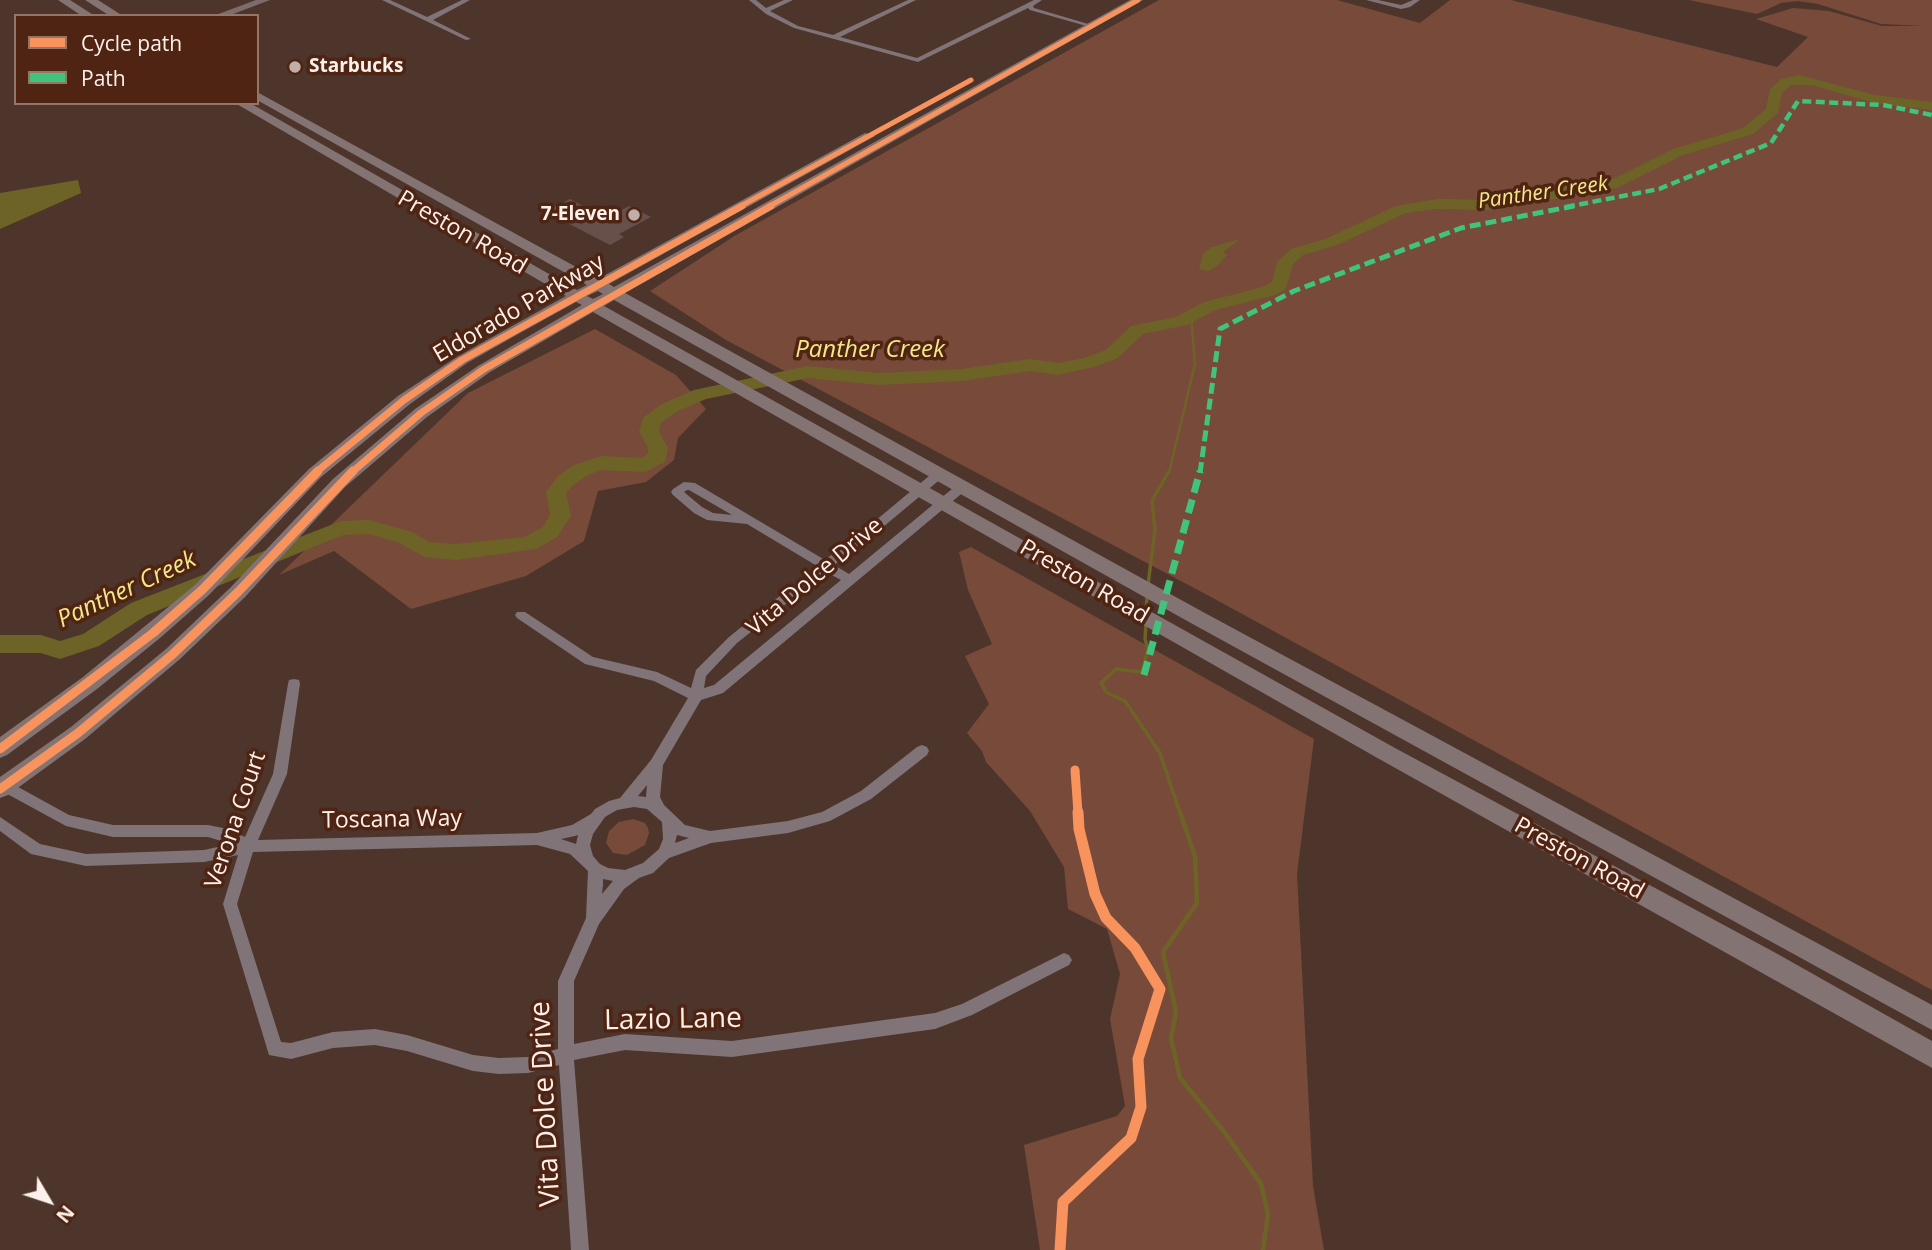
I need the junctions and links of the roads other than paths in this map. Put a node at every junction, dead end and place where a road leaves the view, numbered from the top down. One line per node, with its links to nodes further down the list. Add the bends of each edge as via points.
1 (63, 0): 16 (main road)
2 (90, 0): 17 (main road)
3 (265, 0): 18 (street)
4 (385, 0): 19 (street)
5 (467, 0): 19 (street)
6 (752, 0): 15 (street)
7 (790, 0): 15 (street)
8 (913, 0): 22 (street)
9 (1039, 0): 14 (street)
10 (1117, 0): 20 (main road, Eldorado Parkway)
11 (1138, 0): 21 (main road, Eldorado Parkway)
12 (1369, 0): 13 (street, via 1401,7)
13 (1417, 0)
14 (1029, 5): 20 (street); 22 (street, via 918,60)
15 (765, 11): 22 (street)
16 (87, 14)
17 (114, 14)
18 (224, 14)
19 (427, 20): 23 (street)
20 (1078, 21): 21 (street); 28 (main road, Eldorado Parkway)
21 (1092, 26): 29 (main road, Eldorado Parkway)
22 (832, 38)
23 (468, 39)
24 (259, 96): 26 (main road, Preston Road)
25 (244, 105): 27 (main road, Preston Road)
26 (288, 113): 27 (main road); 30 (main road, Preston Road)
27 (270, 120): 31 (main road, Preston Road)
28 (875, 132): 29 (main road); 32 (main road, Eldorado Parkway)
29 (891, 138): 33 (main road, Eldorado Parkway)
30 (417, 185): 31 (main road); 34 (main road, Preston Road)
31 (396, 195): 36 (main road, Preston Road)
32 (753, 199): 33 (main road); 34 (main road, Eldorado Parkway)
33 (770, 207): 35 (main road, Eldorado Parkway)
34 (598, 286): 35 (main road, Preston Road); 36 (main road, Eldorado Parkway)
35 (614, 294): 37 (main road, Eldorado Parkway); 38 (main road, Preston Road)
36 (576, 297): 37 (main road, Preston Road); 52 (main road, Eldorado Parkway, via 463,360 345,446 202,590 90,683)
37 (592, 306): 42 (main road, Preston Road); 55 (main road, Eldorado Parkway, via 484,369 421,414 339,483 238,592 163,663 78,733)
38 (720, 351): 39 (main road, Preston Road)
39 (803, 396): 40 (main road, Preston Road)
40 (939, 474): 41 (main road, Preston Road); 42 (street, Vita Dolce Drive)
41 (962, 487): 43 (street, Vita Dolce Drive); 60 (main road, Preston Road)
42 (920, 489): 43 (main road, Preston Road); 45 (street, Vita Dolce Drive)
43 (943, 502): 46 (street, Vita Dolce Drive); 65 (main road, Preston Road)
44 (749, 520): 44 (street, via 691,486 677,492 711,517); 47 (street)
45 (873, 528): 46 (street, via 869,538 873,543); 47 (street, Vita Dolce Drive)
46 (891, 546): 48 (street, Vita Dolce Drive)
47 (826, 566): 48 (street); 51 (street, Vita Dolce Drive, via 733,640 700,674)
48 (850, 580): 51 (street, Vita Dolce Drive, via 718,689)
49 (521, 615): 51 (street, via 589,661 657,677)
50 (294, 684): 64 (street, Verona Court, via 281,774)
51 (696, 696): 54 (street, Vita Dolce Drive)
52 (0, 749)
53 (922, 751): 62 (street, via 866,795 825,817)
54 (656, 764): 56 (street, Vita Dolce Drive); 57 (street, Vita Dolce Drive, via 653,797)
55 (2, 785): 64 (street, Toscana Way, via 66,820 113,831 208,831 229,835)
56 (625, 802): 57 (street); 58 (street)
57 (658, 807): 59 (street)
58 (594, 819): 63 (street, Toscana Way, via 575,830); 67 (street, via 583,845)
59 (669, 820): 62 (street, via 681,830); 66 (street, via 670,839)
60 (1572, 823): 65 (main road); 71 (main road, Preston Road)
61 (0, 824): 64 (street, Toscana Way, via 36,850 86,860 204,856)
62 (711, 837): 66 (street)
63 (537, 839): 64 (street, Toscana Way); 67 (street, Toscana Way, via 574,849)
64 (248, 846): 72 (street, Verona Court, via 230,904)
65 (1559, 848): 73 (main road, Preston Road)
66 (663, 853): 68 (street, via 648,868)
67 (591, 864): 68 (street, via 607,874); 69 (street, Vita Dolce Drive, via 596,885)
68 (633, 874): 69 (street, Vita Dolce Drive, via 619,884)
69 (593, 919): 74 (street, Vita Dolce Drive, via 566,981)
70 (1064, 960): 74 (street, Lazio Lane, via 967,1010 924,1024 732,1049 625,1042)
71 (1932, 1018)
72 (275, 1049): 74 (street, Lazio Lane, via 291,1051 333,1040 375,1037 499,1066)
73 (1932, 1055)
74 (566, 1056): 75 (street, Vita Dolce Drive)
75 (580, 1250)

